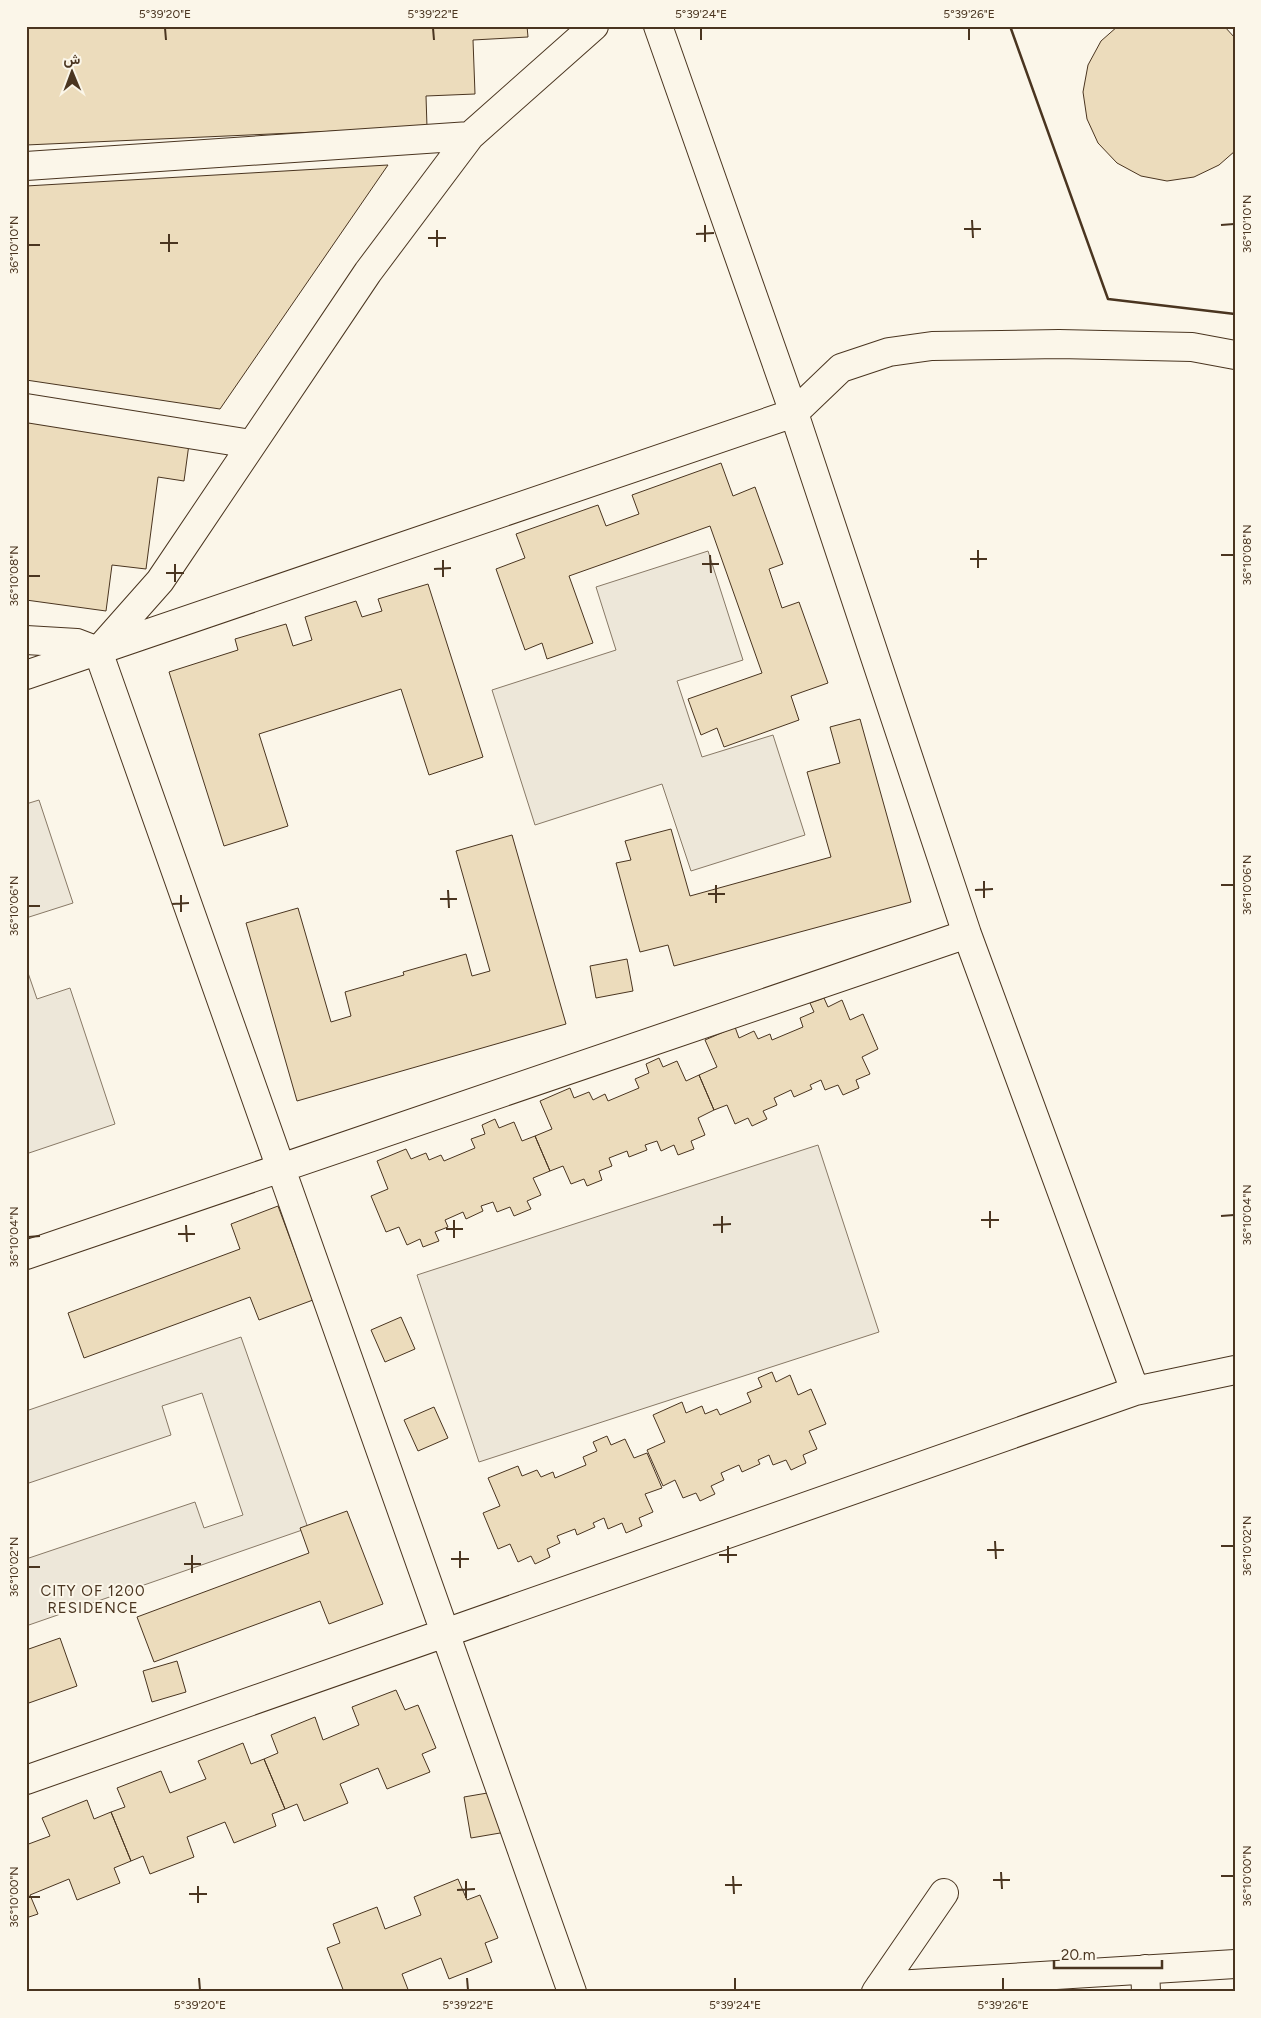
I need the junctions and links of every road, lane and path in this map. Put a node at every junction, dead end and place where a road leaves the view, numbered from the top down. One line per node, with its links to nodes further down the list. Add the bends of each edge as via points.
1 (594, 26): 3 (street)
2 (658, 26): 7 (street)
3 (470, 136): 4 (street); 8 (street, via 368,272)
4 (26, 166)
5 (1235, 355): 7 (street, via 1192,347 1059,344 923,347 889,352 841,368)
6 (26, 408): 8 (street)
7 (794, 413): 10 (street); 12 (street)
8 (250, 444): 10 (street, via 160,580)
9 (26, 640): 10 (street, via 77,643)
10 (98, 651): 11 (street); 13 (street)
11 (26, 675)
12 (967, 934): 13 (street); 16 (street)
13 (282, 1168): 14 (street); 17 (street)
14 (26, 1255)
15 (1235, 1370): 16 (street)
16 (1134, 1391): 17 (street)
17 (446, 1633): 18 (street); 24 (street)
18 (26, 1780)
19 (944, 1893): 23 (street)
20 (1235, 1964): 21 (street)
21 (1145, 1980): 22 (street)
22 (961, 1986): 23 (street)
23 (878, 1989)
24 (565, 1990)

